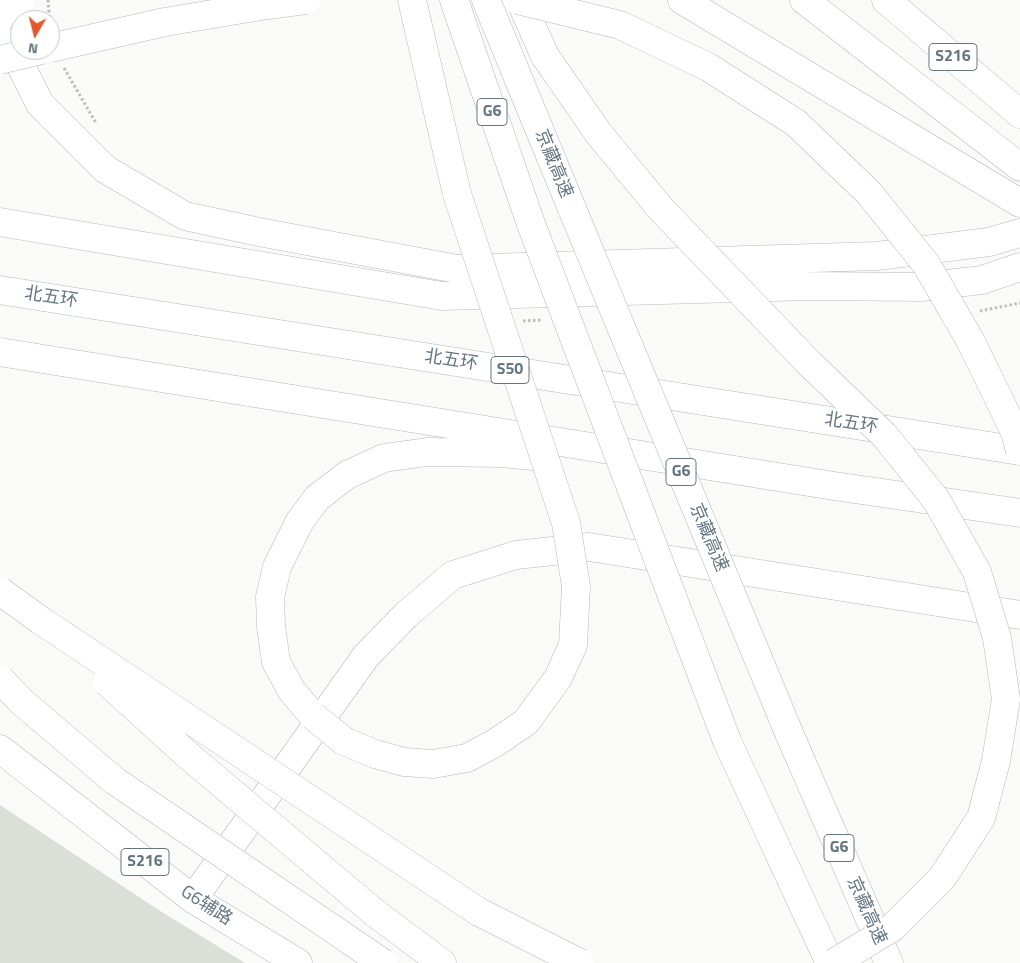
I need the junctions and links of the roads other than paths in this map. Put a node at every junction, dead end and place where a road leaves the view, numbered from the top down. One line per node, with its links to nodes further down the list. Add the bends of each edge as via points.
1 (2, 0): 17 (main road, via 12,48 40,104 105,169 185,216 457,268 877,256 989,242)
2 (20, 0): 11 (main road, bridge)
3 (306, 0): 12 (main road, bridge, via 165,22)
4 (412, 0): 22 (main road, bridge, via 457,194 566,523 576,586 572,645 558,678 526,722 467,758 434,764 404,762 344,741 312,716 292,692 276,662 270,596 276,567 300,521 318,498 348,475 384,458 427,452 502,453)
5 (454, 0): 34 (main road, G6, bridge, via 532,224 727,741)
6 (486, 0): 36 (main road, 京藏高速 / G6, bridge, via 789,733)
7 (518, 0): 21 (main road, bridge, via 620,25 708,67 796,123 869,193 926,264 970,340 1015,432); 35 (main road, bridge, via 545,56 599,134 661,209 809,363 885,436 936,502 977,572 997,638 1006,699 996,761 981,818 942,878 893,927)
8 (682, 0): 15 (main road)
9 (804, 0): 14 (main road)
10 (886, 0): 13 (main road, S216)
11 (0, 18)
12 (60, 46)
13 (1020, 114)
14 (1020, 167)
15 (1020, 203)
16 (0, 222): 18 (main road, via 442,296 809,286 921,287 982,280)
17 (1020, 234)
18 (1020, 267)
19 (0, 290): 21 (main road, 北五环 / S50)
20 (0, 352): 22 (main road)
21 (1020, 451)
22 (834, 486): 23 (main road)
23 (1020, 513)
24 (0, 591): 26 (main road, bridge)
25 (1020, 615): 29 (main road, via 589,547 516,554 453,575 406,615 366,656)
26 (40, 620): 32 (main road, bridge, via 191,758 375,913); 33 (main road, bridge, via 479,912)
27 (0, 679): 31 (main road, bridge, via 22,702 115,781)
28 (0, 750): 29 (main road, G6辅路 / S216)
29 (193, 899): 30 (main road, G6辅路 / S216)
30 (298, 963)
31 (383, 963)
32 (442, 963)
33 (580, 963)
34 (830, 963)
35 (834, 963)
36 (889, 963)

